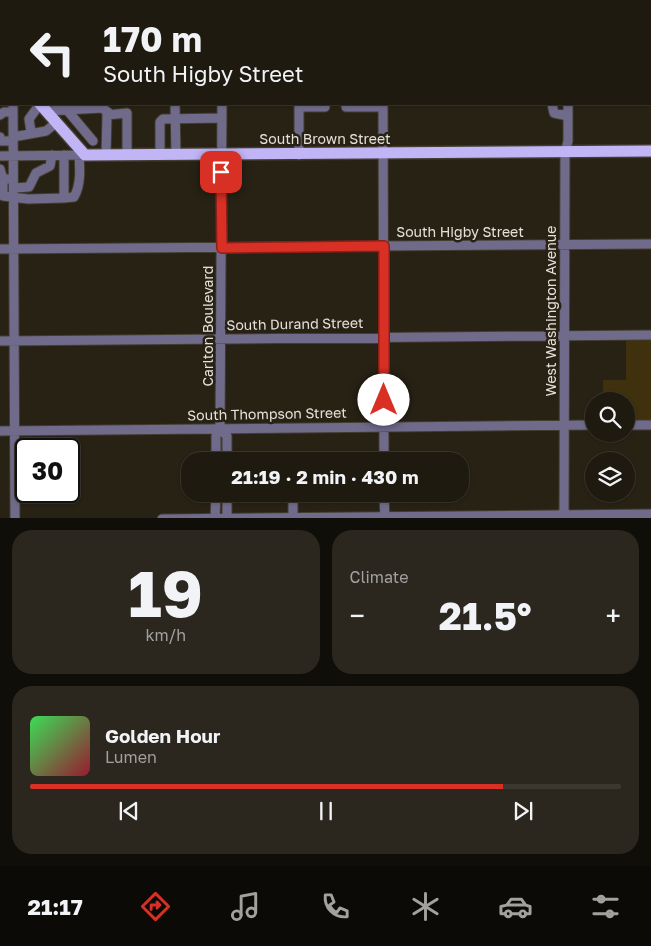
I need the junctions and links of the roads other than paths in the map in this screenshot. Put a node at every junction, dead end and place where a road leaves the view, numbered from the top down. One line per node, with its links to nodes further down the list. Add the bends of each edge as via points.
1 (175, 105): 15 (street)
2 (222, 105): 16 (street, Carlton Boulevard)
3 (299, 105): 8 (street); 26 (street)
4 (383, 105): 9 (street); 27 (street)
5 (552, 105): 14 (street, via 554,113)
6 (568, 105): 14 (street, West Washington Avenue)
7 (44, 106): 11 (street); 17 (main road); 19 (street, via 31,114)
8 (325, 107)
9 (346, 107)
10 (13, 108): 13 (street); 22 (street)
11 (67, 110): 12 (street, via 102,108); 18 (street)
12 (109, 113): 30 (street); 31 (street, via 127,113)
13 (0, 115)
14 (568, 116): 25 (street, West Washington Avenue)
15 (177, 118): 16 (street); 32 (street, via 160,122); 33 (street)
16 (222, 118): 34 (street, Carlton Boulevard)
17 (56, 123): 19 (street, via 47,130); 20 (main road)
18 (80, 125): 20 (street); 23 (street)
19 (31, 132): 22 (street)
20 (65, 133): 29 (main road)
21 (0, 137): 22 (street, via 0,142)
22 (13, 139): 36 (street)
23 (93, 141)
24 (651, 151): 25 (main road, South Brown Street)
25 (565, 153): 27 (main road, South Brown Street); 46 (street, West Washington Avenue)
26 (299, 154): 27 (main road, South Brown Street); 34 (main road, South Brown Street)
27 (382, 154): 47 (street)
28 (64, 155): 29 (street, South Brown Street); 37 (street, South Brown Street); 43 (street)
29 (82, 155): 30 (main road, South Brown Street); 43 (street, via 77,192 72,198)
30 (106, 155): 31 (main road, South Brown Street)
31 (127, 155): 32 (main road, South Brown Street)
32 (160, 155): 33 (main road, South Brown Street)
33 (176, 155): 34 (main road, South Brown Street)
34 (221, 155): 48 (street, Carlton Boulevard)
35 (0, 156): 36 (street, South Brown Street)
36 (14, 156): 37 (street, South Brown Street); 40 (street)
37 (52, 156): 41 (street, via 50,166 36,173)
38 (0, 169): 39 (street)
39 (3, 179): 40 (street); 42 (street, via 2,196)
40 (14, 183): 41 (street); 42 (street)
41 (28, 188): 44 (street)
42 (14, 198): 44 (street); 50 (street)
43 (64, 198): 44 (street)
44 (28, 199)
45 (651, 244): 46 (street, South Higby Street)
46 (565, 245): 47 (street, South Higby Street); 52 (street, West Washington Avenue)
47 (384, 246): 48 (street, South Higby Street); 53 (street)
48 (222, 248): 50 (street, South Higby Street); 54 (street, Carlton Boulevard)
49 (0, 249): 50 (street, South Higby Street)
50 (14, 249): 56 (street)
51 (651, 335): 52 (street, South Durand Street)
52 (565, 336): 53 (street, South Durand Street); 58 (street, West Washington Avenue)
53 (384, 337): 54 (street, South Durand Street); 61 (street)
54 (222, 338): 56 (street, South Durand Street); 62 (street, Carlton Boulevard)
55 (0, 341): 56 (street, South Durand Street)
56 (14, 341): 64 (street)
57 (651, 424): 60 (street)
58 (565, 425): 59 (street, South Thompson Street); 61 (street, South Thompson Street); 73 (street, West Washington Avenue)
59 (585, 425)
60 (635, 425)
61 (384, 427): 62 (street, South Thompson Street); 67 (street)
62 (220, 429): 64 (street, South Thompson Street); 65 (street, Carlton Boulevard, via 216,436); 66 (street, Carlton Boulevard, via 227,436)
63 (0, 430): 64 (street, South Thompson Street)
64 (15, 430): 74 (street)
65 (216, 452)
66 (227, 452)
67 (384, 452)
68 (216, 502): 76 (street)
69 (227, 502): 77 (street)
70 (293, 502): 78 (street)
71 (384, 502): 79 (street)
72 (651, 514): 73 (street)
73 (564, 517): 79 (street)
74 (16, 518)
75 (162, 518): 76 (street)
76 (215, 518): 77 (street)
77 (227, 518): 78 (street)
78 (293, 518): 79 (street)
79 (385, 518)

